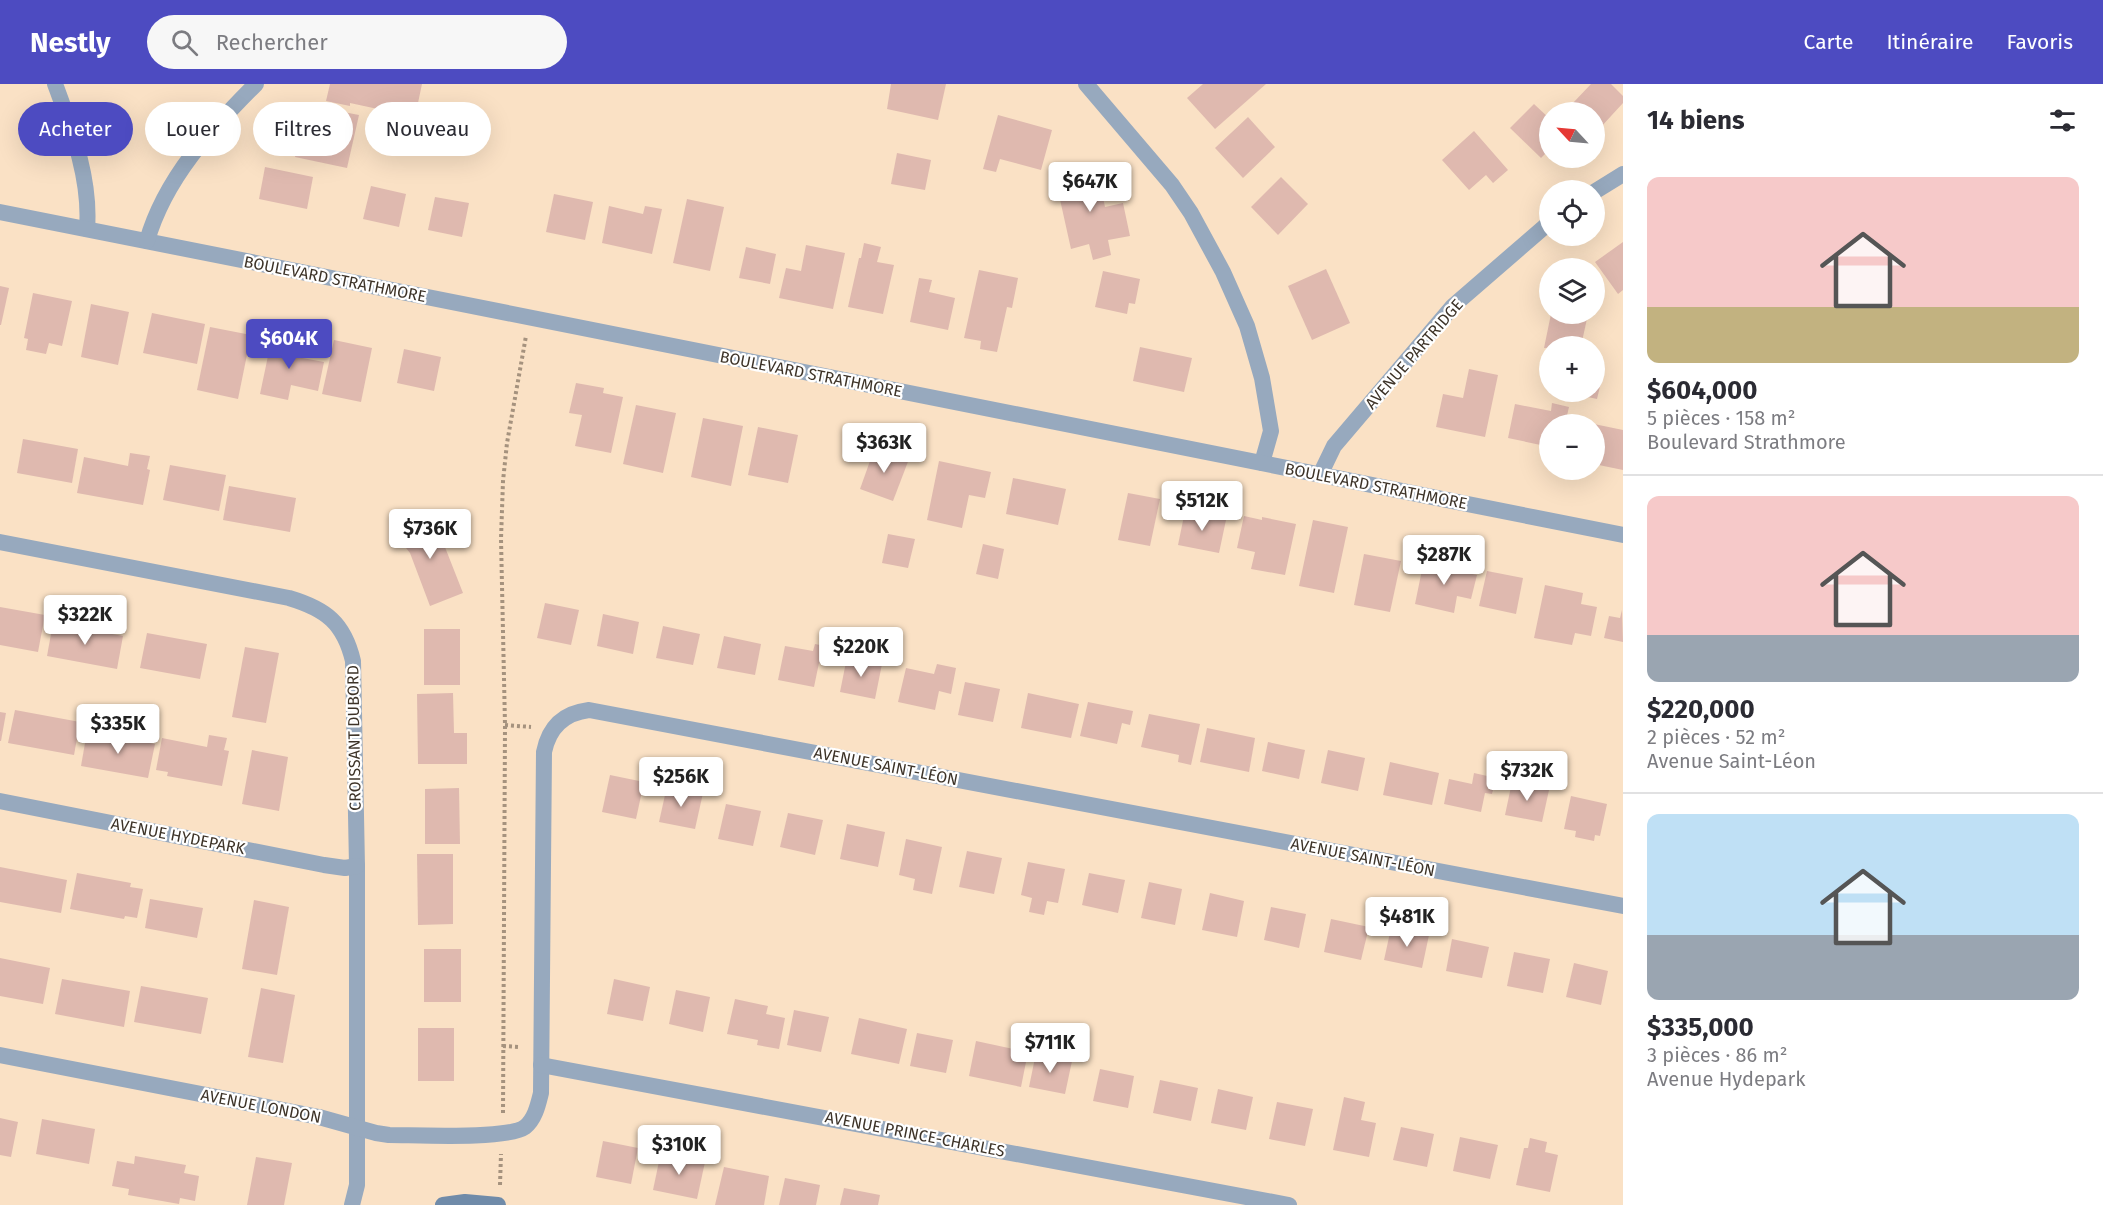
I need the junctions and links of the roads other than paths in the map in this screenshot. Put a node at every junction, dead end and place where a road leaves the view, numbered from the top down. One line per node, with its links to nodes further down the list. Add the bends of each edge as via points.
1 (55, 84): 7 (street, via 85,182)
2 (256, 84): 9 (street, via 186,163 155,215)
3 (1086, 84): 10 (street, via 1172,185 1223,272 1247,326 1262,378 1271,431)
4 (1623, 174): 5 (street)
5 (1605, 185)
6 (0, 212): 7 (street, BOULEVARD STRATHMORE)
7 (87, 229): 9 (street, BOULEVARD STRATHMORE)
8 (1539, 232): 11 (street, AVENUE PARTRIDGE, via 1453,306 1334,446)
9 (147, 241): 10 (street, BOULEVARD STRATHMORE)
10 (1262, 463): 11 (street, BOULEVARD STRATHMORE)
11 (1320, 475): 12 (street, BOULEVARD STRATHMORE)
12 (1623, 536)
13 (0, 542): 15 (street, CROISSANT DUBORD, via 289,598 332,618 346,638 353,661)
14 (0, 801): 15 (street, AVENUE HYDEPARK, via 324,865)
15 (357, 866): 19 (street, CROISSANT DUBORD)
16 (1623, 906): 18 (street, AVENUE SAINT-LÉON, via 607,712 577,711 558,723 544,752)
17 (0, 1055): 19 (street, AVENUE LONDON, via 319,1116)
18 (541, 1065): 20 (street, AVENUE SAINT-LÉON, via 538,1104); 24 (street, AVENUE PRINCE-CHARLES)
19 (356, 1128): 20 (street, AVENUE LONDON, via 389,1135 489,1134); 22 (street, CROISSANT DUBORD, via 357,1185)
20 (523, 1128)
21 (499, 1197): 23 (main road)
22 (352, 1205)
23 (443, 1205)
24 (1289, 1205)

